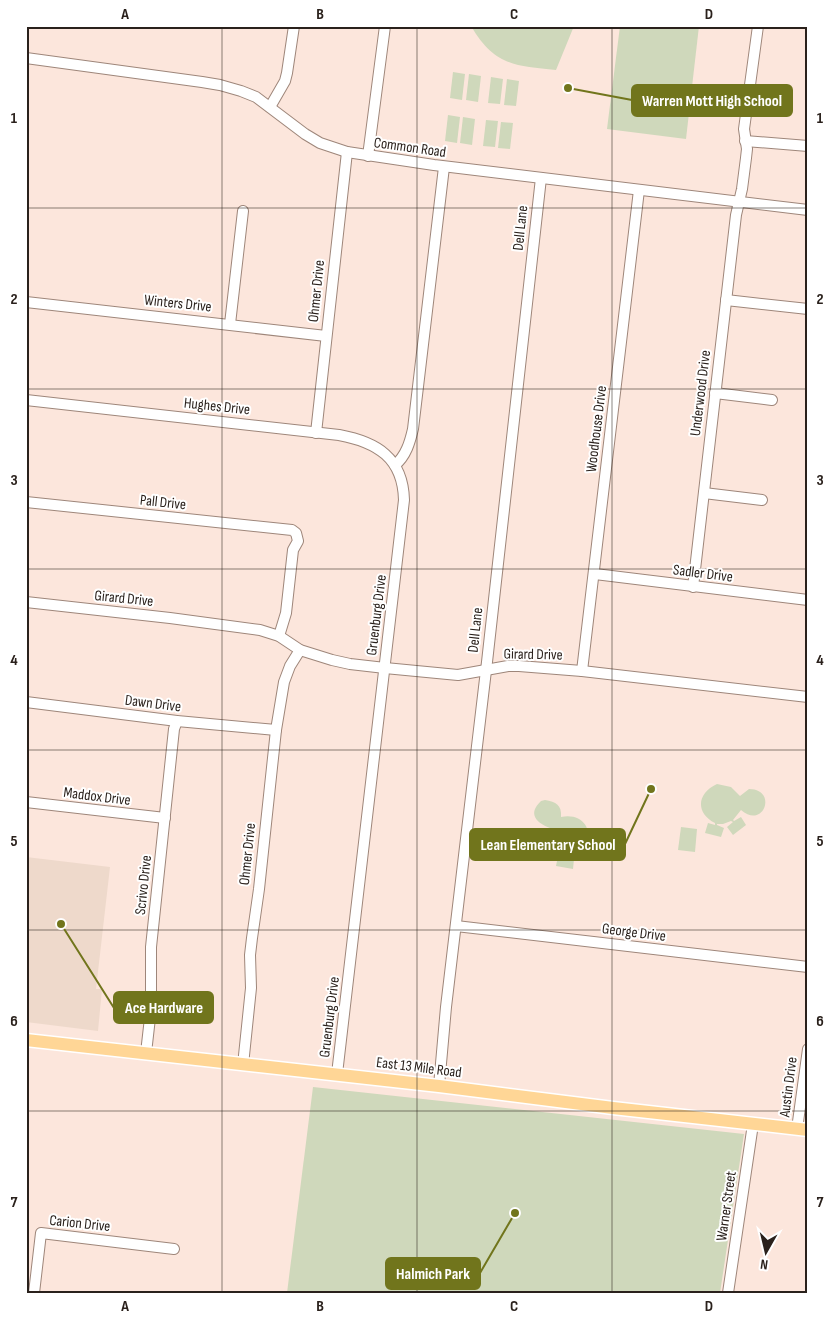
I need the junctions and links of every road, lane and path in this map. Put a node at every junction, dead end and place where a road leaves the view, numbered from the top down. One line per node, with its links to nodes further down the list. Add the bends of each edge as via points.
1 (294, 26): 5 (street, via 287,73)
2 (385, 26): 9 (street)
3 (758, 26): 6 (street, Underwood Drive, via 744,130)
4 (26, 58): 5 (street, Common Road, via 220,85 241,91)
5 (270, 107): 8 (street, Common Road, via 289,124 320,143)
6 (746, 141): 7 (street); 13 (street, Underwood Drive)
7 (808, 146)
8 (347, 152): 9 (street, Common Road); 20 (street, Ohmer Drive)
9 (368, 156): 10 (street, Common Road)
10 (444, 167): 11 (street, Common Road); 25 (street, via 413,429 407,450)
11 (540, 178): 12 (street, Common Road); 36 (street, Dell Lane)
12 (639, 190): 13 (street, Common Road); 29 (street, Woodhouse Drive)
13 (739, 202): 14 (street, Common Road); 16 (street, Underwood Drive)
14 (808, 210)
15 (243, 211): 19 (street)
16 (726, 300): 18 (street); 21 (street, Underwood Drive)
17 (26, 302): 19 (street, Winters Drive)
18 (808, 309)
19 (230, 324): 20 (street, Winters Drive)
20 (326, 336): 24 (street, Ohmer Drive)
21 (715, 393): 23 (street); 26 (street, Underwood Drive)
22 (26, 400): 24 (street, Hughes Drive)
23 (772, 400)
24 (316, 433): 25 (street, Hughes Drive, via 357,438 372,444)
25 (395, 465): 35 (street, Gruenburg Drive, via 401,476 404,500)
26 (704, 493): 27 (street); 30 (street, Underwood Drive)
27 (762, 500)
28 (26, 502): 33 (street, Pall Drive, via 292,530 298,542 293,550 286,613)
29 (595, 574): 30 (street, Sadler Drive); 37 (street, Woodhouse Drive)
30 (693, 587): 31 (street, Sadler Drive)
31 (808, 600)
32 (26, 602): 33 (street, Girard Drive, via 260,630)
33 (279, 636): 34 (street, Girard Drive)
34 (300, 650): 35 (street, Girard Drive, via 332,660); 41 (street, Ohmer Drive, via 284,682)
35 (385, 668): 36 (street, Girard Drive, via 458,675); 50 (street, Gruenburg Drive)
36 (486, 670): 37 (street, Girard Drive, via 519,666); 44 (street, Dell Lane)
37 (582, 671): 38 (street, Girard Drive)
38 (808, 697)
39 (26, 702): 40 (street, Dawn Drive)
40 (177, 721): 41 (street, Dawn Drive); 43 (street, Scrivo Drive)
41 (276, 730): 49 (street, Ohmer Drive, via 250,955 251,988)
42 (26, 802): 43 (street, Maddox Drive)
43 (165, 818): 48 (street, Scrivo Drive, via 151,947 151,1002)
44 (456, 926): 45 (street, George Drive); 51 (street, Dell Lane)
45 (808, 967)
46 (26, 1040): 48 (main road, East 13 Mile Road)
47 (808, 1049): 53 (street, Austin Drive)
48 (146, 1052): 49 (main road, East 13 Mile Road)
49 (243, 1065): 50 (main road, East 13 Mile Road)
50 (337, 1074): 51 (main road, East 13 Mile Road)
51 (439, 1086): 52 (main road, East 13 Mile Road)
52 (753, 1124): 53 (main road, East 13 Mile Road); 56 (street, Warner Street)
53 (802, 1130)
54 (174, 1249): 55 (street, Carion Drive, via 41,1233)
55 (34, 1293)
56 (728, 1293)

